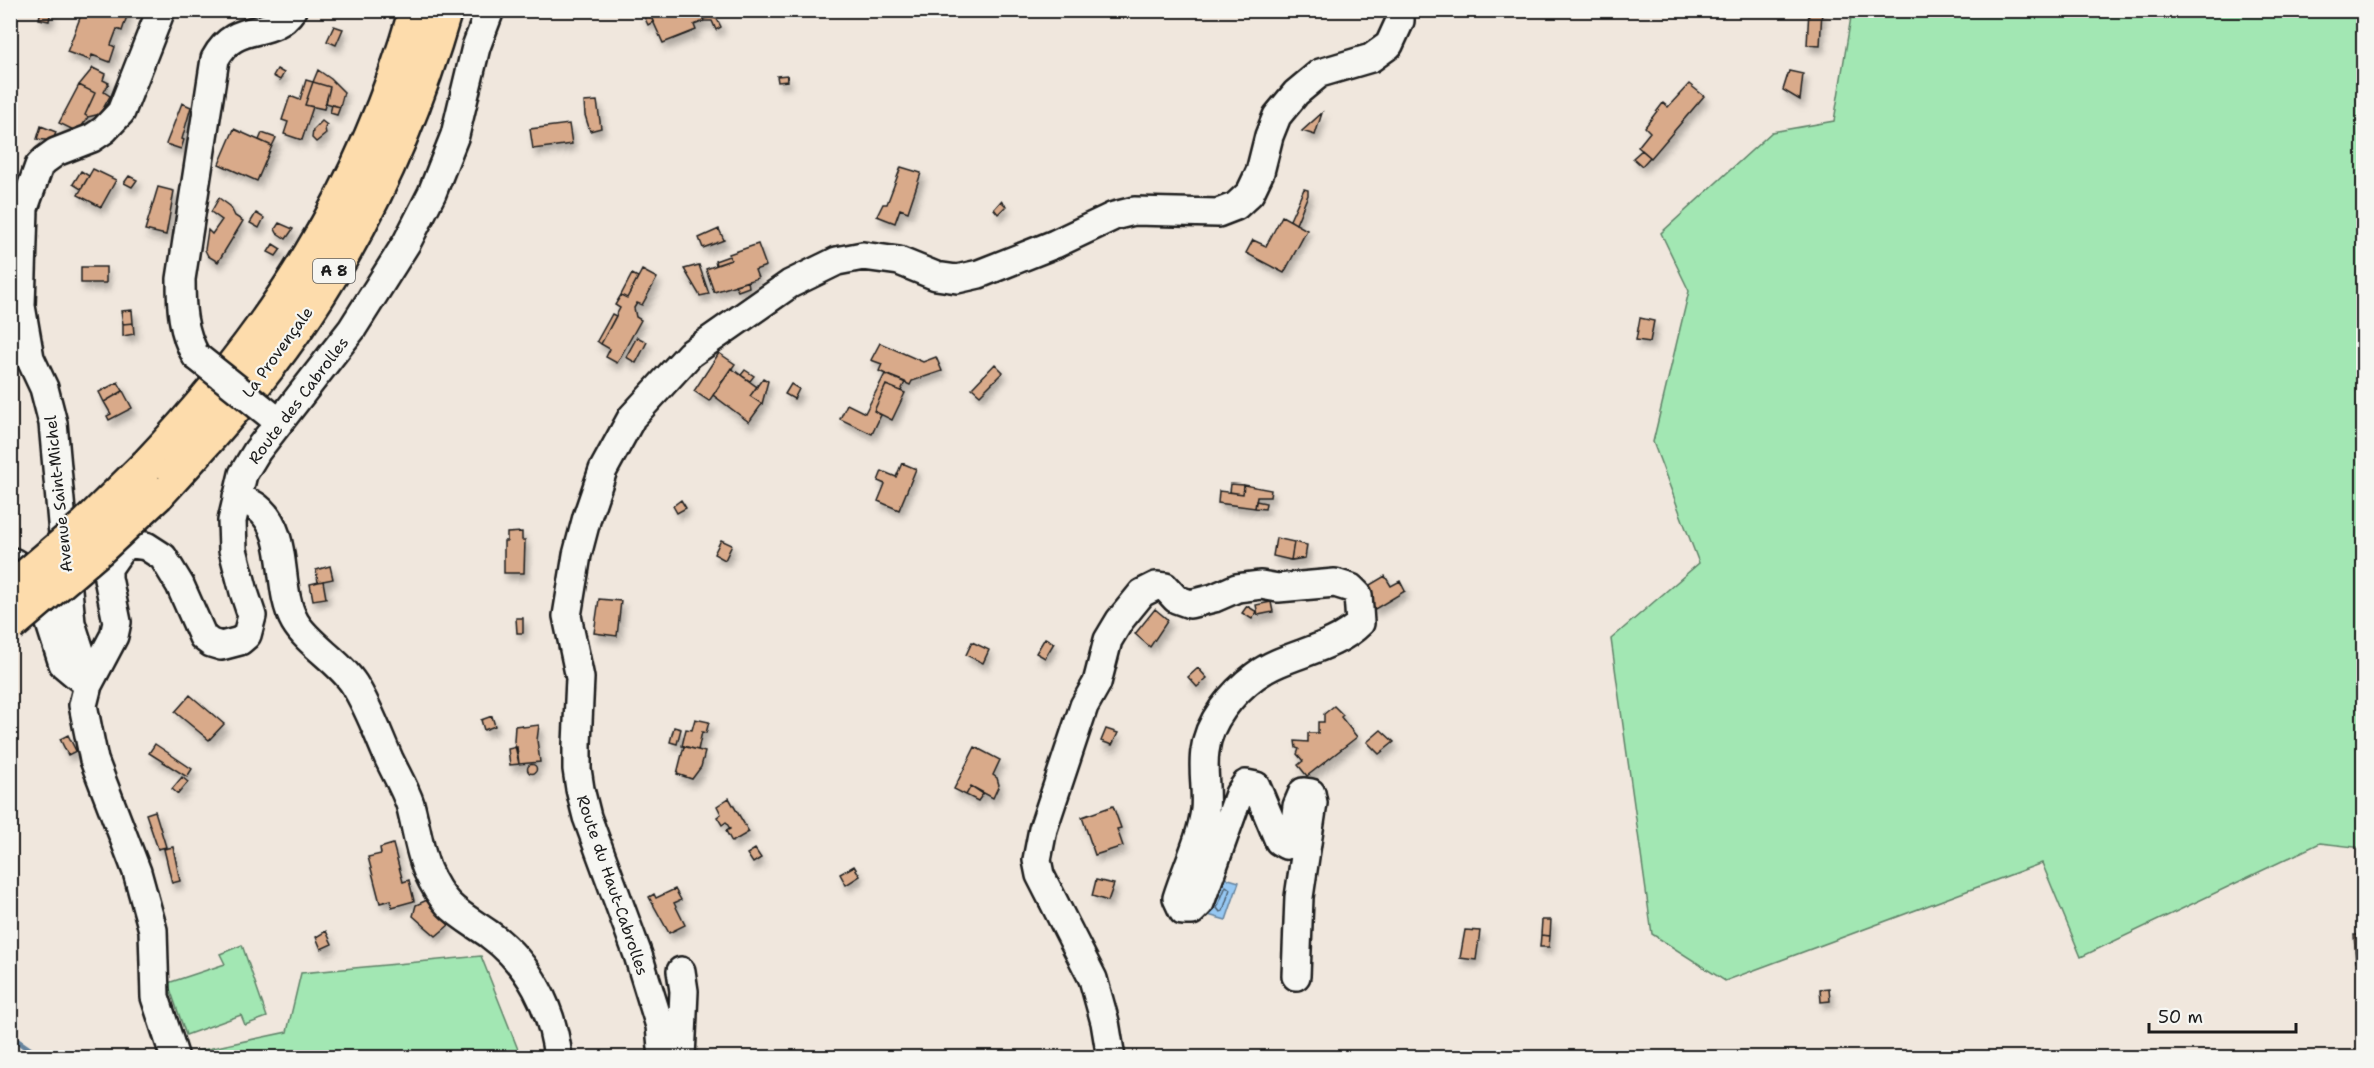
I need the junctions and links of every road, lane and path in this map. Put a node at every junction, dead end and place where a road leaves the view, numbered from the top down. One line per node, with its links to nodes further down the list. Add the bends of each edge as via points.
1 (161, 10): 14 (street, Avenue Saint-Michel, via 121,112 92,138 45,160 39,166 24,208 21,306 30,358 44,388 53,423 71,623)
2 (292, 10): 7 (street, via 278,23 263,29)
3 (416, 10): 9 (highway, La Provençale / A 8, via 396,76 368,146 307,262)
4 (445, 10): 9 (highway, La Provençale / A 8, via 403,135 337,266 258,380)
5 (490, 10): 8 (street, Route des Cabrolles, via 476,47 455,135 421,215 393,266 329,361)
6 (1400, 10): 19 (street, Route du Haut-Cabrolles, via 1400,21 1389,45 1371,58 1320,73 1296,93 1277,116 1250,193 1236,206 1218,213 1134,211 1114,216 1055,244 957,279 936,276 899,261 863,256 837,261 790,284 690,354 632,417 603,470 590,507 567,616 580,678 580,789 660,1026)
7 (248, 21): 8 (street, bridge, via 215,59 187,233 181,308 184,332 196,356)
8 (275, 418): 10 (street, Route des Cabrolles, via 243,474)
9 (152, 479): 12 (highway, La Provençale / A 8, bridge, via 86,525); 13 (highway, La Provençale / A 8, bridge, via 98,550)
10 (237, 497): 14 (street, Route des Cabrolles, via 232,521 233,550 252,616 247,635 221,646 203,637 163,557 146,546 132,544 122,548 108,568 117,622 104,659); 18 (street, via 257,507 277,536 286,598 296,623 353,682 367,708 409,802 427,869 441,898 523,966 550,1017)
11 (10, 561): 14 (street, via 47,614 63,664)
12 (10, 590)
13 (10, 625)
14 (91, 678): 17 (street, Route des Cabrolles, via 84,705 94,760 137,872 153,930 155,997)
15 (681, 971): 20 (street)
16 (1296, 976): 21 (street, via 1299,897 1313,803 1311,793 1303,792 1297,806 1293,840 1286,845 1279,841 1256,786 1246,784 1200,903 1192,911 1184,911 1178,898 1205,811 1205,750 1213,723 1239,689 1277,662 1353,631 1360,623 1358,595 1335,583 1278,588 1261,585 1190,603 1176,599 1165,587 1156,586 1142,593 1108,640 1097,682 1084,706 1043,829 1037,860 1040,875 1093,979)
17 (175, 1058)
18 (558, 1058)
19 (663, 1058)
20 (681, 1058)
21 (1112, 1058)

